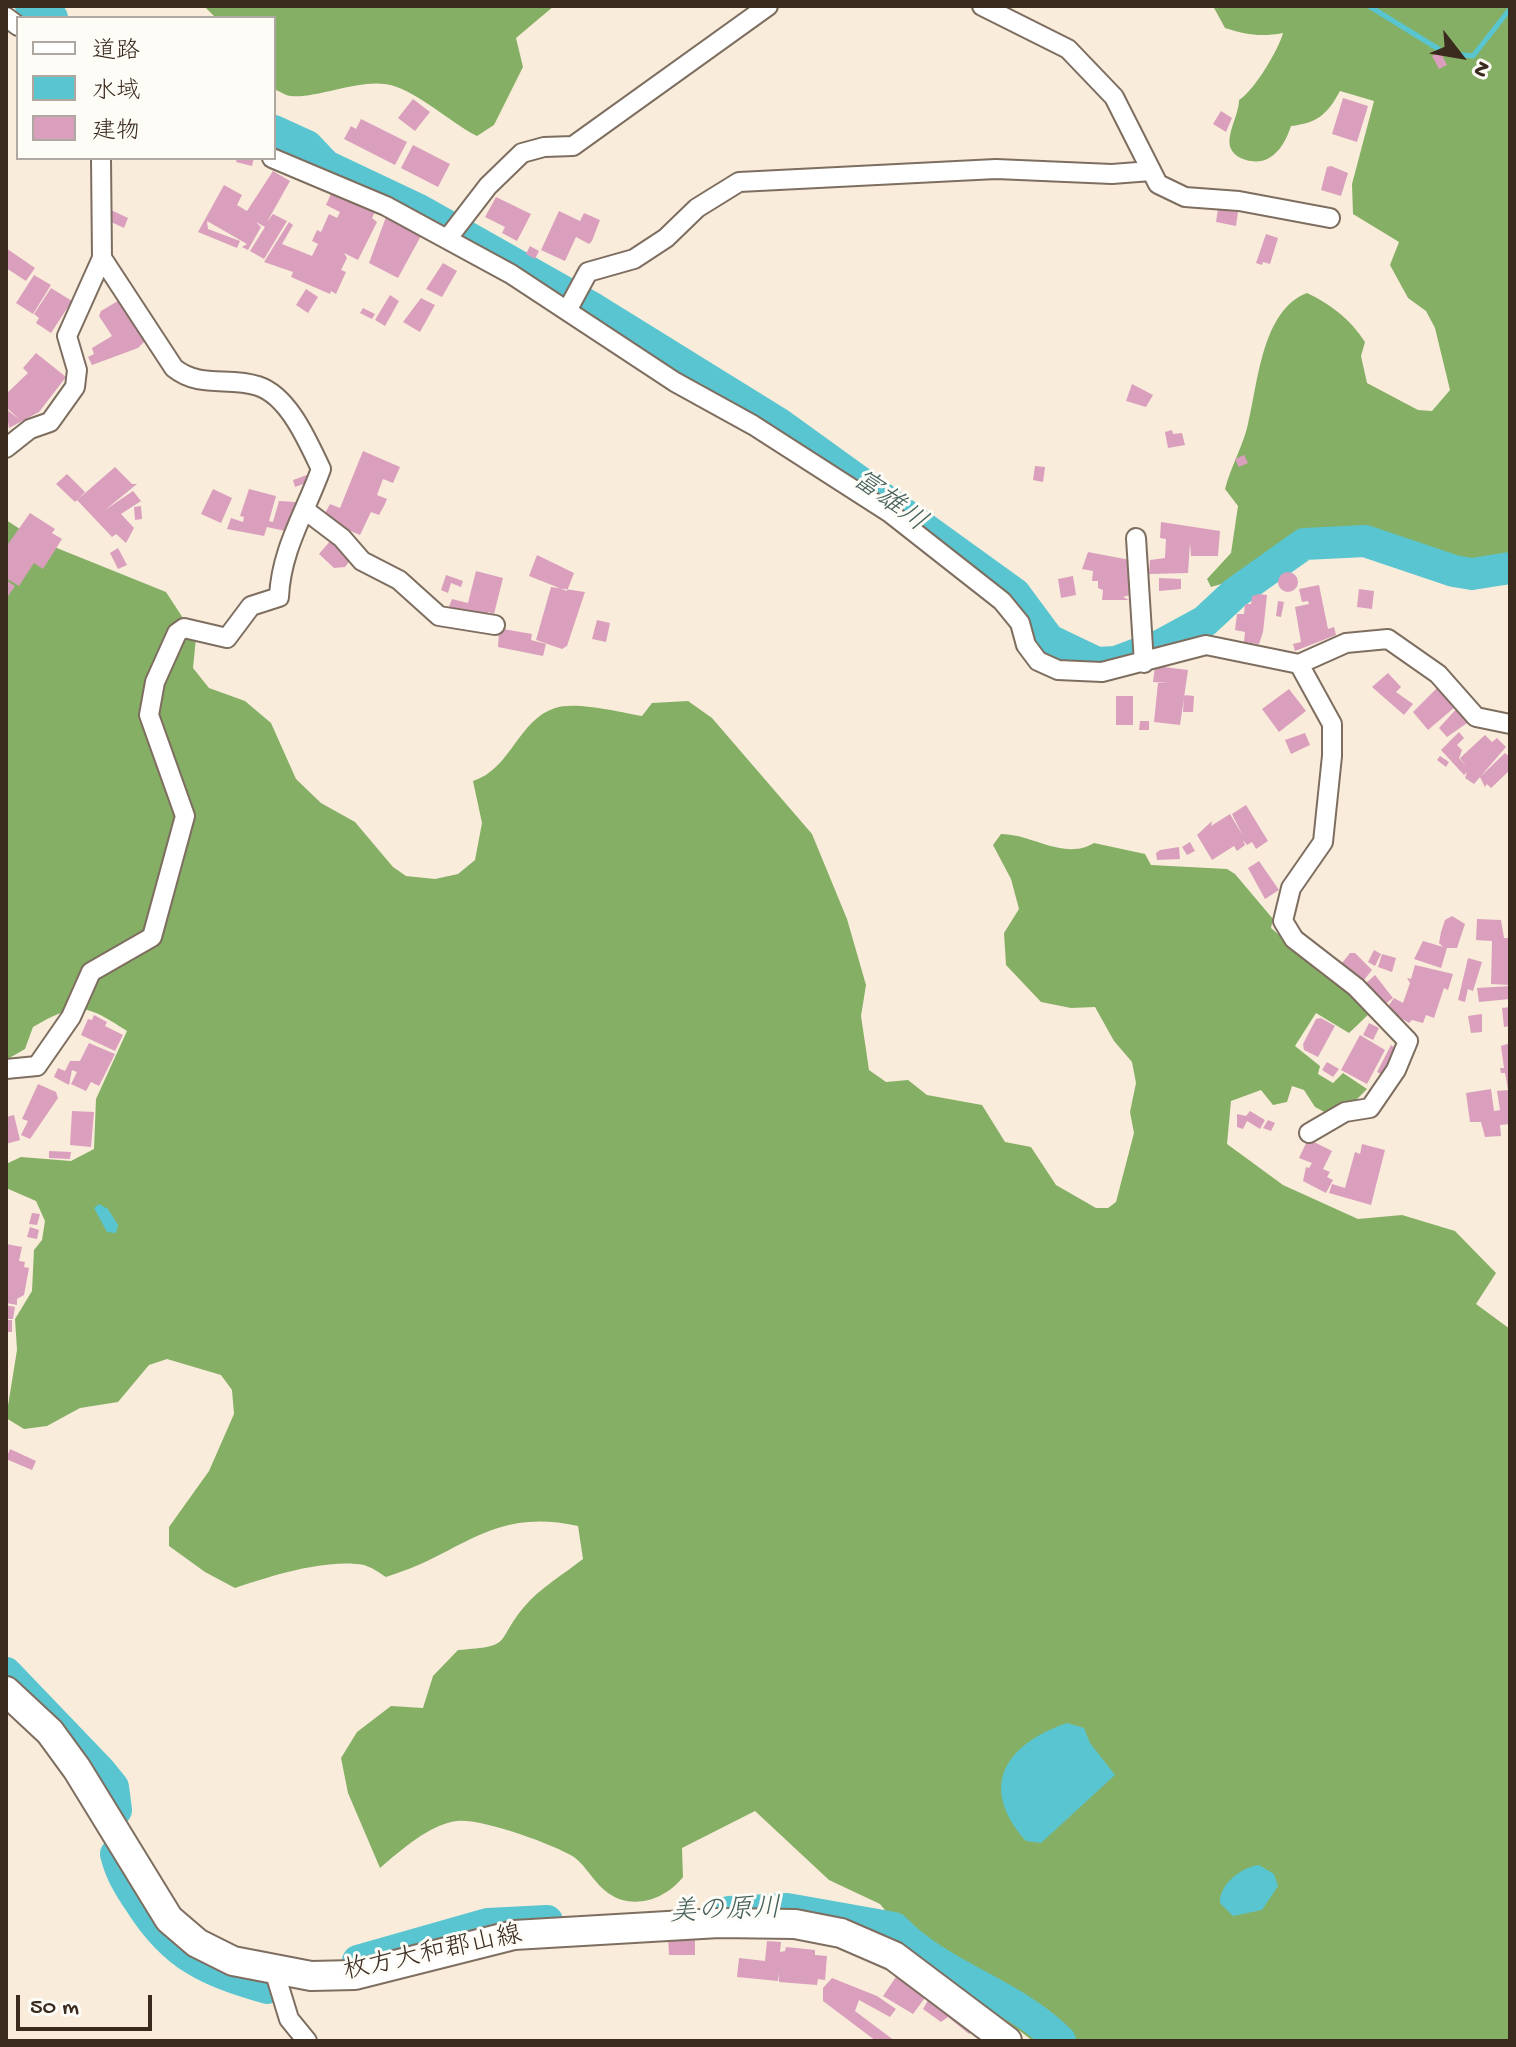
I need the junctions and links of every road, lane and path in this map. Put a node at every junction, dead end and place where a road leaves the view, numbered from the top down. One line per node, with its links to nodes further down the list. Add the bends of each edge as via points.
1 (768, 6): 7 (street, via 573,146 522,153)
2 (982, 6): 5 (street, via 1068,49 1114,97)
3 (101, 160): 8 (street)
4 (276, 160): 7 (street)
5 (1151, 171): 6 (street, via 1158,184 1185,197); 9 (street, via 996,169 739,182 634,259 588,272)
6 (1330, 218)
7 (448, 238): 9 (street)
8 (102, 258): 10 (street, via 67,336 77,370 75,387 50,422 30,429); 11 (street, via 185,377 257,385 274,394 321,469)
9 (573, 299): 14 (street, via 675,382 890,513 1002,601 1020,623 1038,661 1079,673)
10 (6, 448)
11 (305, 510): 13 (street, via 362,561 399,580 439,616); 17 (street, via 297,520 279,597 251,606 227,638 184,628 155,682 149,724 185,816 152,937 91,972 71,1017 37,1066)
12 (1136, 538): 14 (street)
13 (495, 625)
14 (1144, 663): 15 (street, via 1206,645)
15 (1299, 664): 16 (street, via 1346,643 1388,639 1438,674 1476,717); 18 (street, via 1332,724 1332,756 1323,842 1291,888 1283,921 1294,939 1356,987 1408,1041 1370,1108 1345,1112)
16 (1510, 724)
17 (6, 1069)
18 (1309, 1133)
19 (6, 1691): 20 (main road, 枚方大和郡山線, via 50,1732 77,1769 169,1919 197,1943 233,1961)
20 (274, 1970): 21 (street, via 289,2019); 22 (main road, 枚方大和郡山線, via 355,1975 514,1935 795,1924 841,1933 894,1956)
21 (307, 2041)
22 (1007, 2041)

